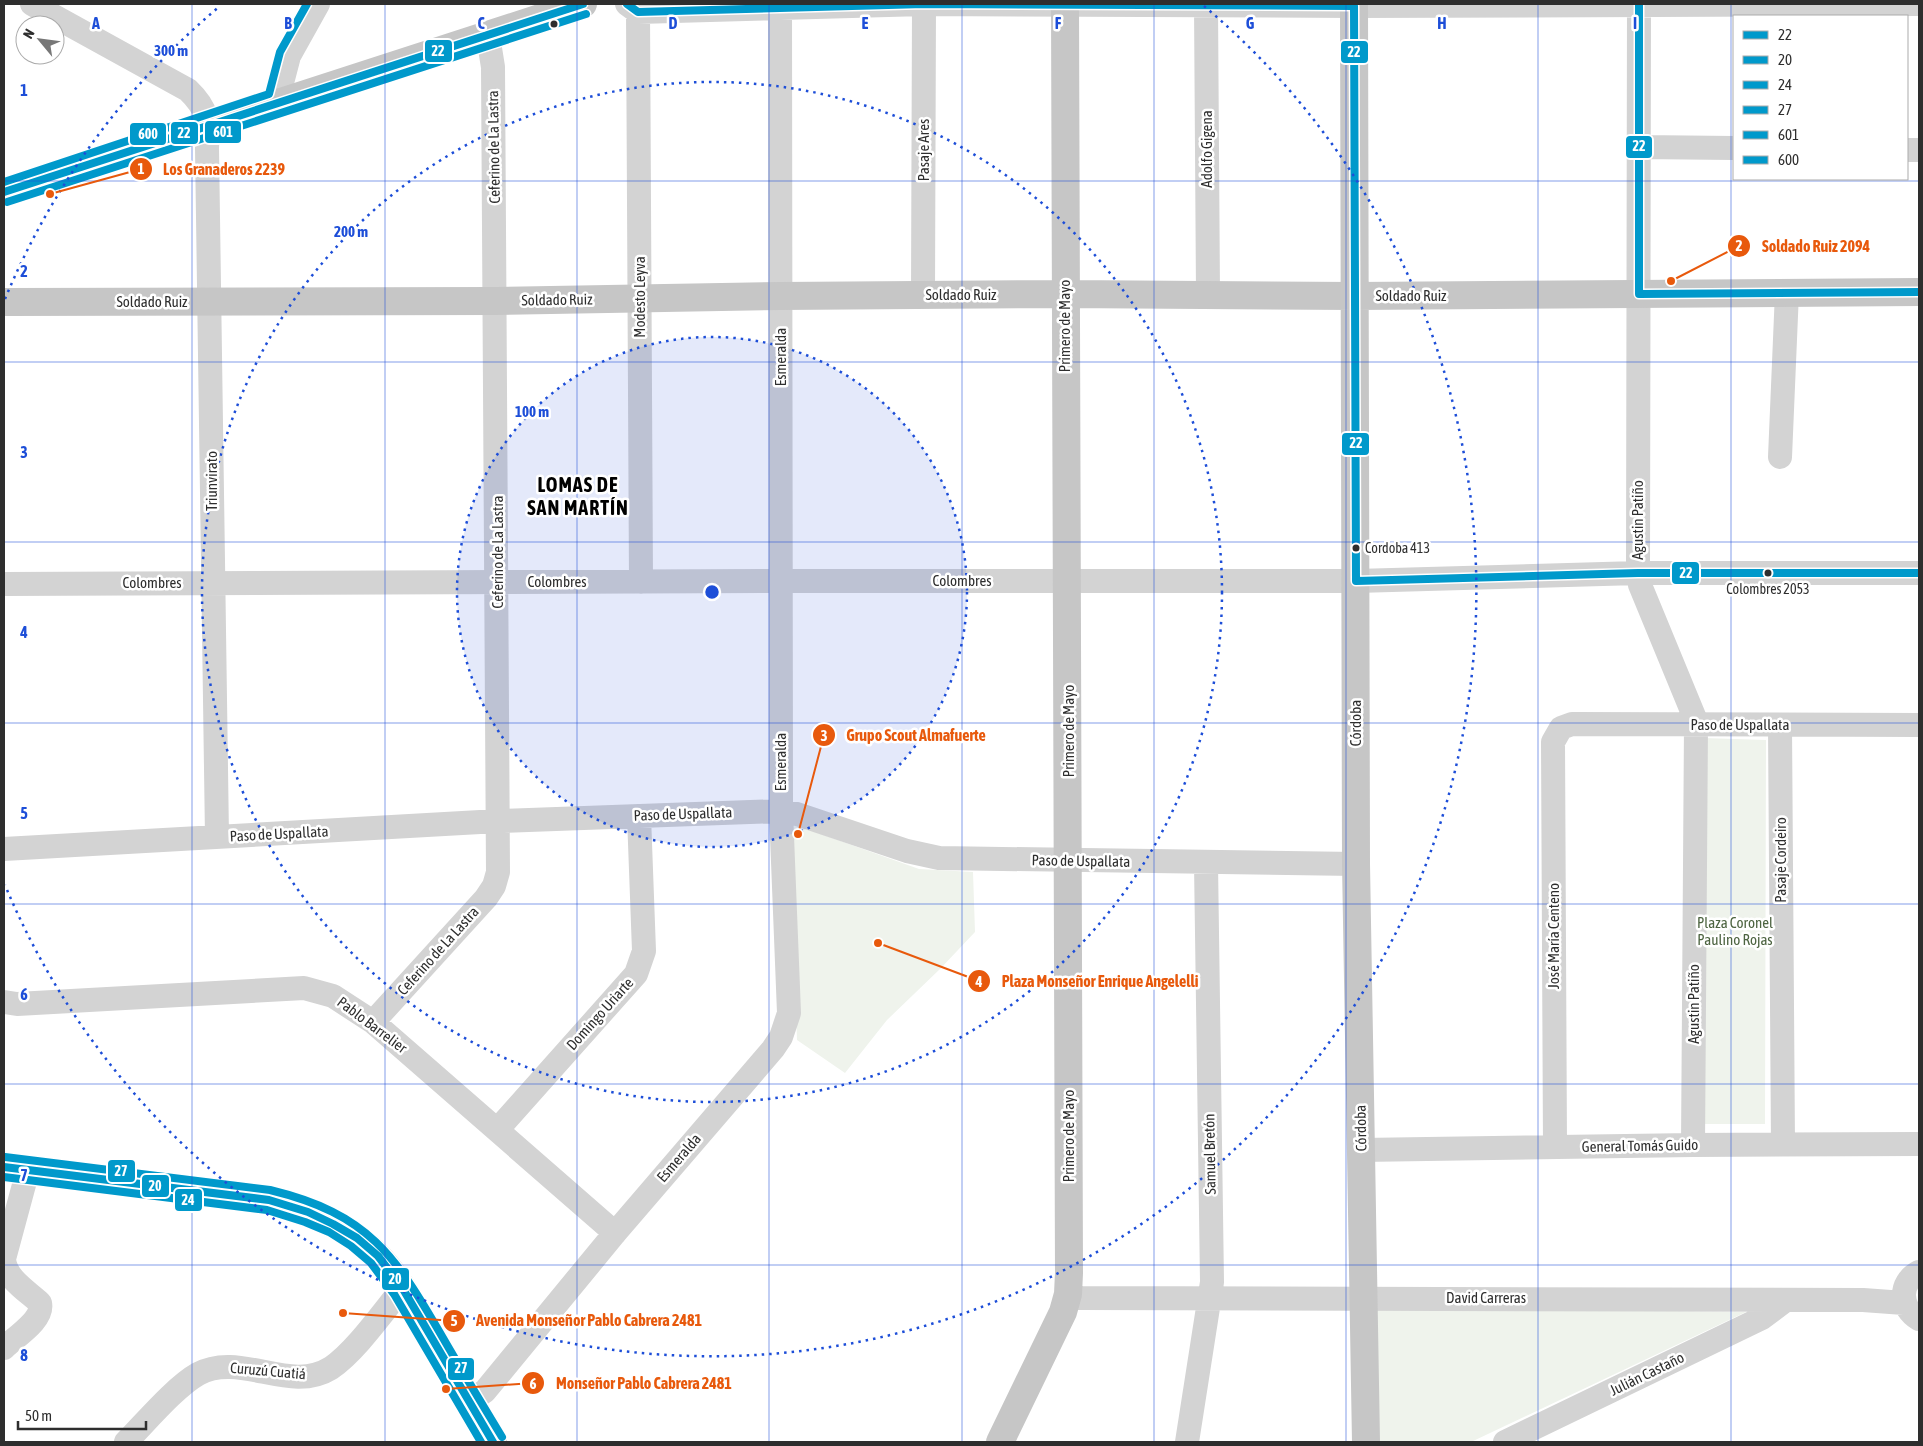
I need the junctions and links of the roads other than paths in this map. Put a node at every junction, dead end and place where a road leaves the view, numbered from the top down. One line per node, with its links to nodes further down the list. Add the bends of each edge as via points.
1 (32, 4): 14 (street, via 188,90 201,104)
2 (318, 4): 13 (street, via 287,60)
3 (583, 4): 12 (main road)
4 (924, 4): 5 (street); 10 (street); 23 (street, Pasaje Ares)
5 (1065, 4): 8 (street); 20 (main road, Primero de Mayo)
6 (1639, 4): 7 (street); 9 (street); 15 (street, Agustin Patiño)
7 (1919, 4)
8 (1206, 5): 9 (street); 21 (street, Adolfo Gigena)
9 (1354, 5): 25 (main road, Córdoba)
10 (781, 6): 11 (street); 24 (street, Esmeralda)
11 (633, 8): 26 (street, Modesto Leyva)
12 (488, 36): 13 (main road); 28 (street, Ceferino de La Lastra, via 493,67)
13 (277, 102): 14 (main road)
14 (209, 124): 17 (main road); 27 (street, Triunvirato)
15 (1639, 147): 16 (street); 22 (street, Agustin Patiño)
16 (1733, 148)
17 (4, 192)
18 (1786, 292): 19 (main road, Soldado Ruiz); 22 (main road, Soldado Ruiz); 30 (street)
19 (1919, 292)
20 (1065, 294): 21 (main road, Soldado Ruiz); 23 (main road, Soldado Ruiz); 34 (main road, Primero de Mayo)
21 (1208, 294): 25 (main road, Soldado Ruiz)
22 (1639, 294): 25 (main road, Soldado Ruiz); 31 (street, Agustin Patiño)
23 (923, 295): 24 (main road, Soldado Ruiz)
24 (780, 296): 26 (main road, Soldado Ruiz); 33 (street, Esmeralda)
25 (1355, 296): 35 (main road, Córdoba)
26 (641, 298): 28 (main road, Soldado Ruiz); 37 (street, Modesto Leyva)
27 (211, 301): 28 (main road, Soldado Ruiz); 29 (main road, Soldado Ruiz); 38 (street, Triunvirato)
28 (496, 301): 36 (street, Ceferino de La Lastra)
29 (4, 302)
30 (1780, 457)
31 (1638, 573): 32 (street, Colombres); 35 (street, Colombres); 40 (street, Agustin Patiño)
32 (1919, 573)
33 (782, 581): 34 (street, Colombres); 37 (street, Colombres); 44 (street, Esmeralda)
34 (1068, 581): 35 (street, Colombres); 49 (main road, Primero de Mayo)
35 (1356, 581): 51 (main road, Córdoba)
36 (498, 582): 37 (street, Colombres); 38 (street, Colombres); 46 (street, Ceferino de La Lastra)
37 (641, 582)
38 (212, 583): 39 (street, Colombres); 47 (street, Triunvirato)
39 (4, 584)
40 (1696, 725): 42 (street, Paso de Uspallata); 43 (street, Paso de Uspallata, via 1572,724); 57 (street, Agustin Patiño)
41 (1919, 725): 42 (street, Paso de Uspallata)
42 (1780, 726): 55 (street, Pasaje Cordeiro)
43 (1561, 728): 58 (street, José María Centeno, via 1553,742)
44 (781, 811): 45 (street, Paso de Uspallata); 49 (street, Paso de Uspallata, via 924,856); 61 (street, Esmeralda, via 789,1013 786,1025 773,1049)
45 (639, 816): 46 (street, Paso de Uspallata); 54 (street, Domingo Uriarte, via 644,951 641,964 636,974)
46 (498, 821): 47 (street, Paso de Uspallata); 53 (street, Ceferino de La Lastra, via 498,872 494,886)
47 (217, 837): 48 (street, Paso de Uspallata)
48 (4, 849)
49 (1069, 861): 50 (street, Paso de Uspallata); 64 (main road, Primero de Mayo)
50 (1206, 863): 51 (street, Paso de Uspallata); 66 (street, Samuel Bretón)
51 (1356, 864): 59 (main road, Córdoba)
52 (4, 1002): 53 (street, Pablo Barrelier, via 17,1004 304,988 333,996)
53 (373, 1022): 54 (street, Pablo Barrelier)
54 (498, 1130): 61 (street, Pablo Barrelier)
55 (1783, 1144): 56 (street, General Tomás Guido); 57 (street, General Tomás Guido)
56 (1919, 1144)
57 (1693, 1145): 58 (street, General Tomás Guido)
58 (1555, 1147): 59 (street, General Tomás Guido)
59 (1361, 1150): 65 (main road, Córdoba)
60 (16, 1168): 63 (main road, via 247,1196 290,1205 333,1223 368,1247); 69 (street, via 5,1267 8,1274 40,1304 41,1310 38,1317)
61 (615, 1233): 70 (street, Esmeralda, via 485,1391)
62 (1919, 1272): 68 (street, via 1904,1289)
63 (402, 1289): 70 (main road); 71 (street, Curuzú Cuatiá, via 345,1356 330,1368 303,1376 238,1367 220,1367 198,1374)
64 (1068, 1294): 66 (street, David Carreras, via 1080,1298); 73 (main road, Primero de Mayo, via 1059,1322)
65 (1363, 1298): 66 (street, David Carreras); 67 (street, David Carreras); 75 (main road, Córdoba)
66 (1210, 1299): 74 (street, Samuel Bretón)
67 (1786, 1300): 68 (street, David Carreras, via 1863,1300); 76 (street, Julián Castaño, via 1762,1318)
68 (1912, 1311)
69 (4, 1348)
70 (468, 1402): 72 (main road)
71 (126, 1442)
72 (493, 1442)
73 (1000, 1442)
74 (1187, 1442)
75 (1366, 1442)
76 (1505, 1442)

